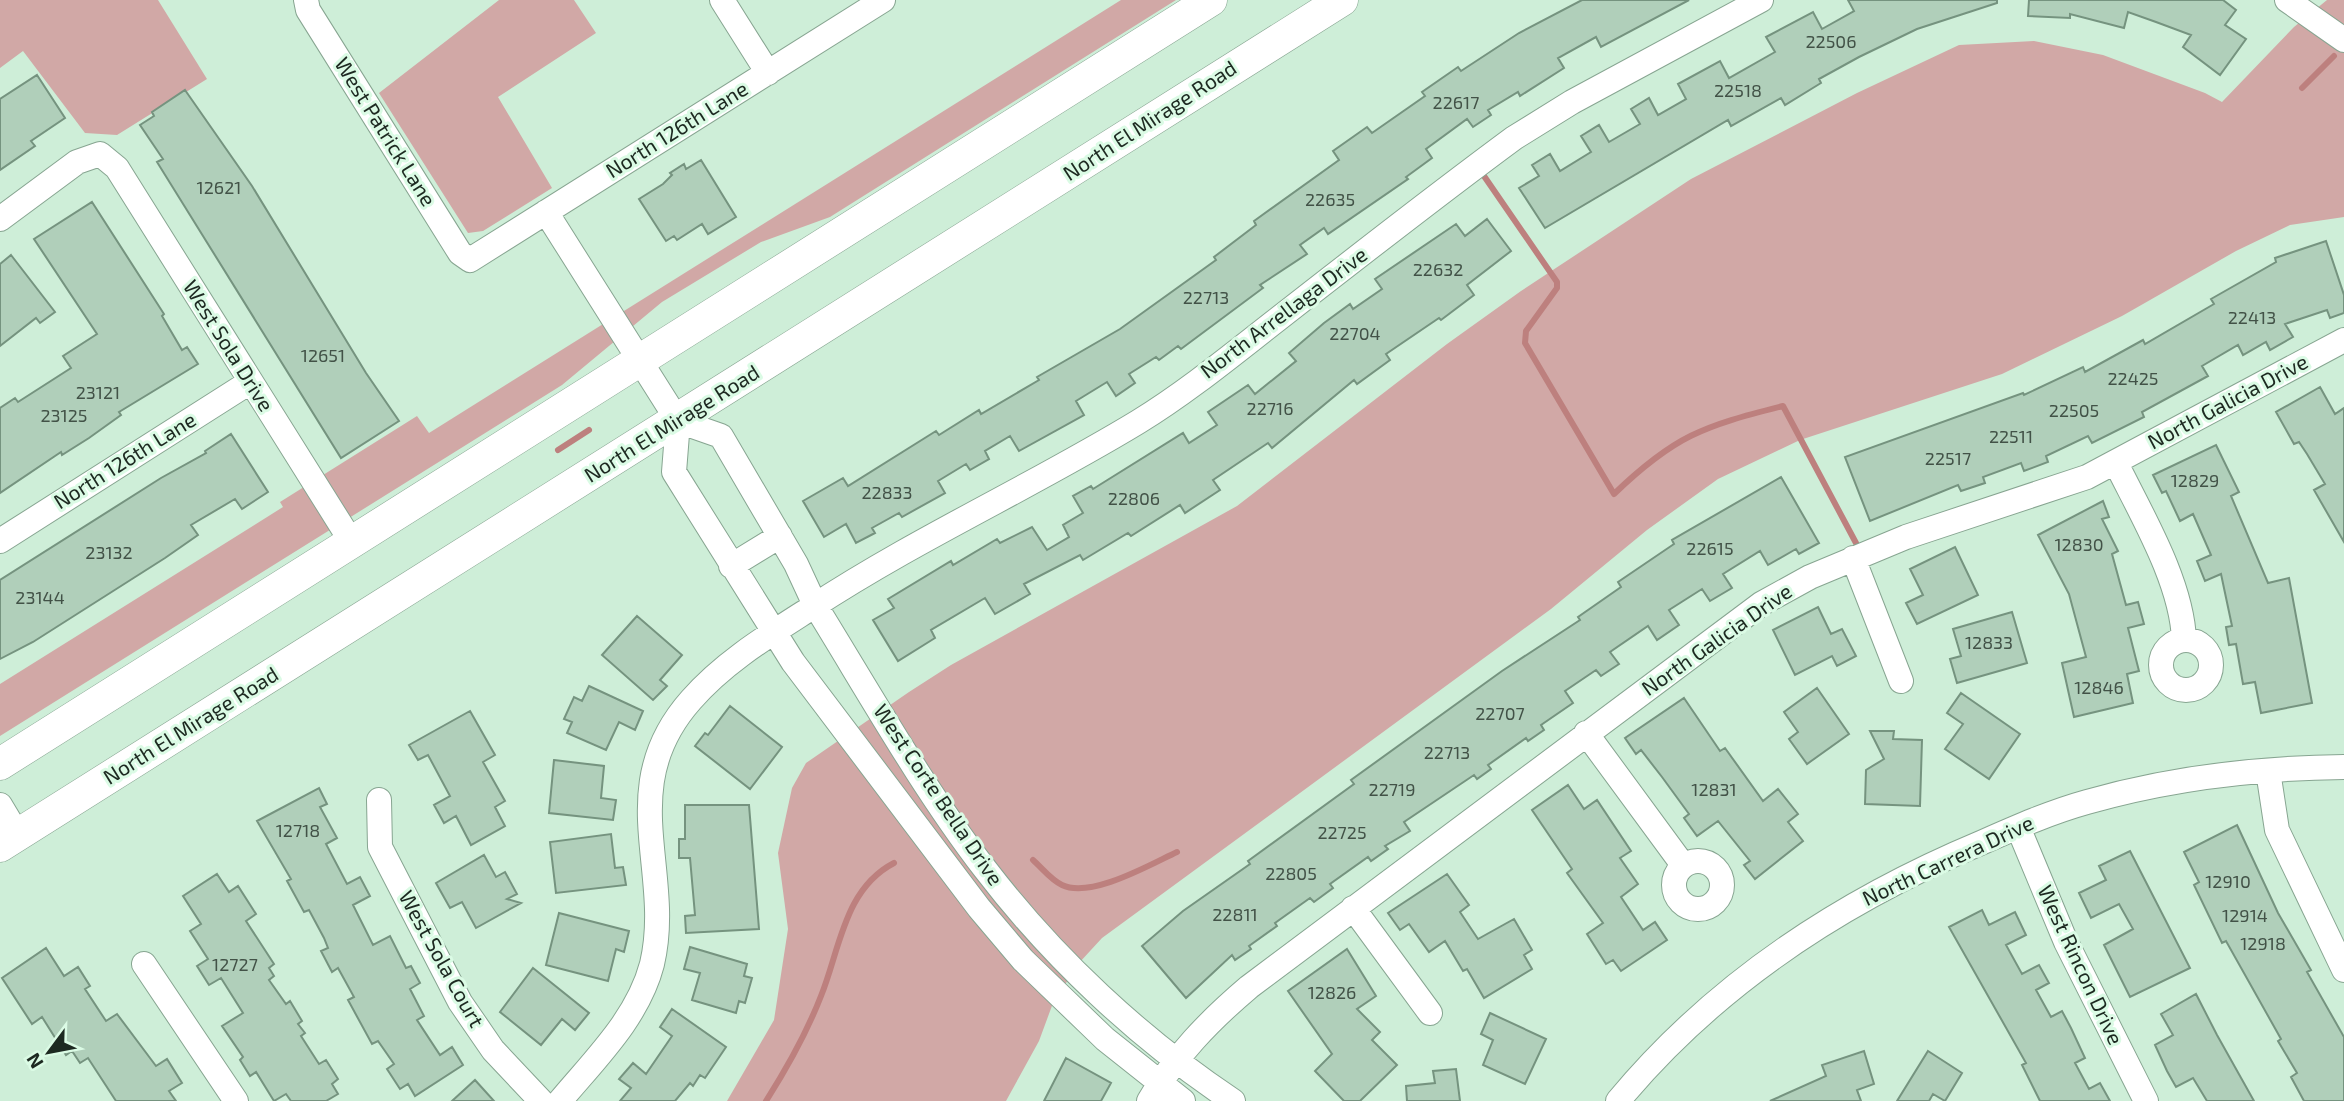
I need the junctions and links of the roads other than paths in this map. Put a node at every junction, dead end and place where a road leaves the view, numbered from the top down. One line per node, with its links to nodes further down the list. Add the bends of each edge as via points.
1 (306, 0): 12 (street, West Patrick Lane, via 460,253)
2 (722, 0): 9 (street)
3 (883, 0): 9 (street, North 126th Lane)
4 (1212, 0): 14 (main road)
5 (1342, 0): 16 (main road, North El Mirage Road)
6 (1761, 0): 23 (street, North Arrellaga Drive, via 1514,138 1143,419 835,590)
7 (2287, 0): 8 (street)
8 (2344, 40)
9 (768, 72): 10 (street, North 126th Lane)
10 (546, 212): 12 (street, North 126th Lane); 14 (street)
11 (0, 219): 15 (street, West Sola Drive, via 77,162 100,154 117,168)
12 (470, 260)
13 (2344, 340): 17 (street, North Galicia Drive)
14 (639, 359): 16 (street); 20 (main road)
15 (250, 382): 19 (street, North 126th Lane); 20 (street, West Sola Drive)
16 (678, 421): 18 (street, West Corte Bella Drive, via 721,436); 22 (street, West Corte Bella Drive, via 674,472); 34 (main road, North El Mirage Road)
17 (2116, 463): 21 (street, North Galicia Drive, via 2056,489); 25 (street, via 2166,571)
18 (780, 536): 22 (street); 23 (street, West Corte Bella Drive)
19 (0, 541)
20 (351, 541): 28 (main road)
21 (1853, 558): 26 (street); 27 (street, North Galicia Drive, via 1761,604)
22 (731, 566): 24 (street, West Corte Bella Drive)
23 (807, 610): 24 (street, North Arrellaga Drive); 40 (street, West Corte Bella Drive, via 998,885)
24 (772, 633): 40 (street, West Corte Bella Drive, via 1015,951 1084,1020); 43 (street, North Arrellaga Drive, via 691,699 663,747 648,811 658,918 652,964 625,1022)
25 (2184, 639)
26 (1901, 681)
27 (1586, 733): 35 (street); 36 (street, North Galicia Drive)
28 (0, 764)
29 (2344, 767): 30 (street, North Carrera Drive)
30 (2268, 771): 33 (street, North Carrera Drive, via 2141,788); 38 (street, via 2277,830)
31 (379, 800): 42 (street, West Sola Court, via 380,847 460,1002 493,1050)
32 (0, 805): 34 (street)
33 (2018, 827): 46 (street, North Carrera Drive, via 1896,881 1800,938 1712,1007); 47 (street, West Rincon Drive, via 2070,951)
34 (9, 840)
35 (1683, 866)
36 (1353, 908): 39 (street); 40 (street, North Galicia Drive, via 1240,994)
37 (144, 964): 41 (street)
38 (2344, 970)
39 (1430, 1013)
40 (1163, 1078): 44 (street, West Corte Bella Drive); 45 (street, West Corte Bella Drive)
41 (236, 1101)
42 (541, 1101)
43 (560, 1101)
44 (1183, 1101)
45 (1233, 1101)
46 (1618, 1101)
47 (2146, 1101)

